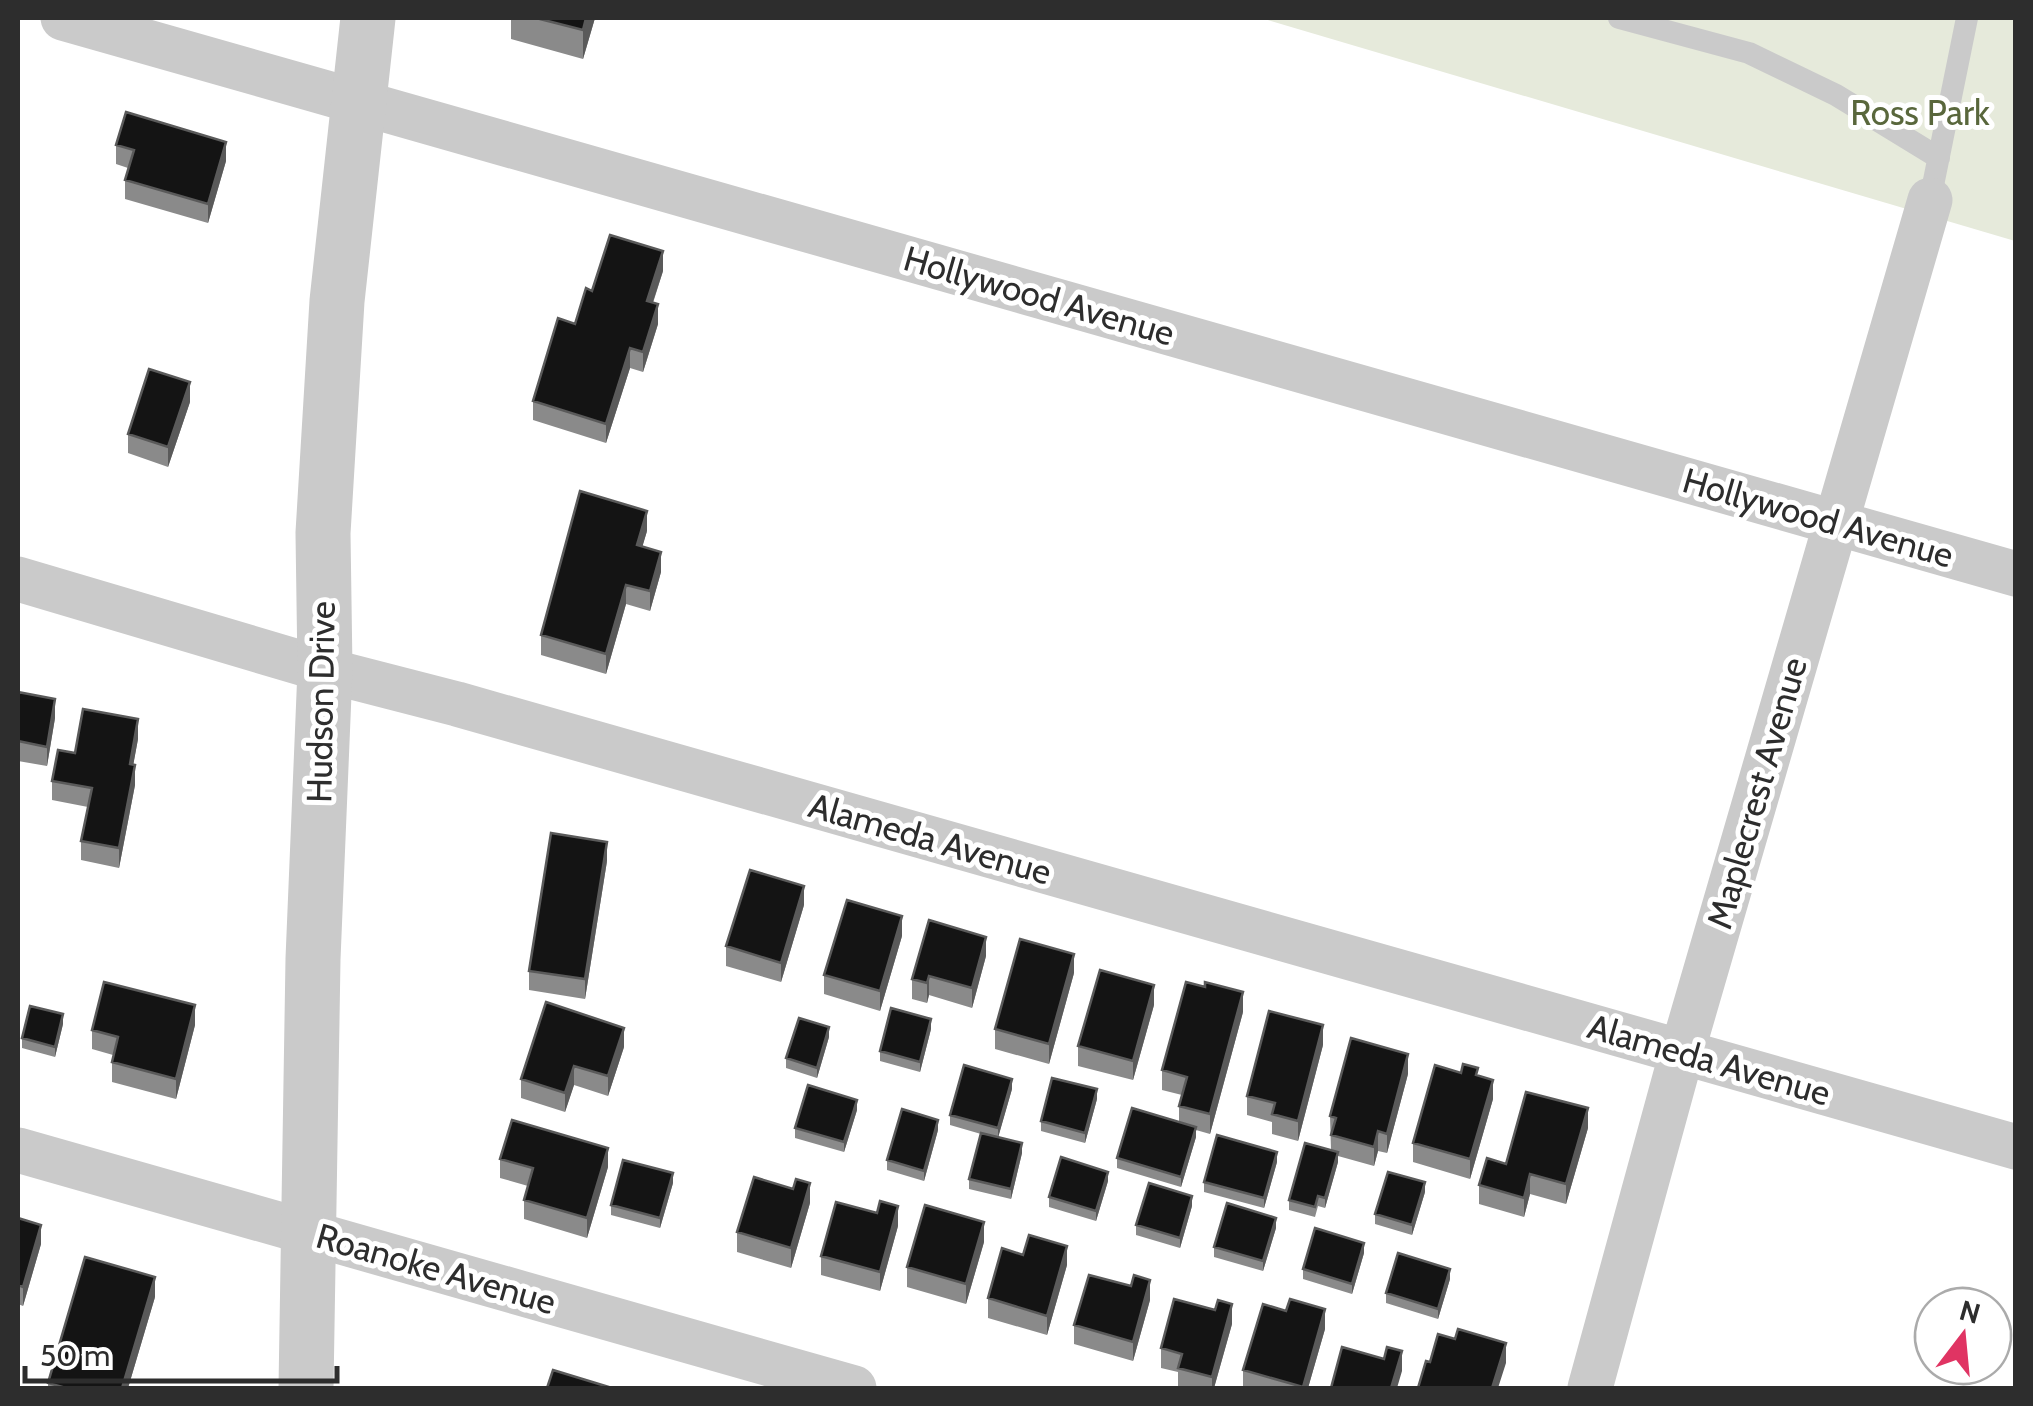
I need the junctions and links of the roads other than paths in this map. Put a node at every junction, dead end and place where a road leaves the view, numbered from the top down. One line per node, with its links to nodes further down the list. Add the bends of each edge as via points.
1 (63, 18): 5 (street, Hollywood Avenue)
2 (368, 18): 5 (street, Hudson Drive)
3 (1620, 18): 6 (lane, via 1749,53 1836,95)
4 (1967, 18): 6 (lane)
5 (357, 102): 7 (street, Hollywood Avenue); 10 (street, Hudson Drive, via 336,301 323,533)
6 (1935, 179): 7 (street, Maplecrest Avenue)
7 (1836, 524): 8 (street, Hollywood Avenue); 11 (street, Maplecrest Avenue)
8 (2016, 574)
9 (18, 579): 10 (street, Alameda Avenue)
10 (325, 670): 11 (street, Alameda Avenue); 14 (street, Hudson Drive)
11 (1682, 1052): 12 (street, Alameda Avenue); 17 (street, Maplecrest Avenue)
12 (2016, 1147)
13 (18, 1150): 14 (street, Roanoke Avenue)
14 (309, 1233): 15 (street, Hudson Drive); 16 (street, Roanoke Avenue)
15 (306, 1388)
16 (854, 1388)
17 (1590, 1388)

